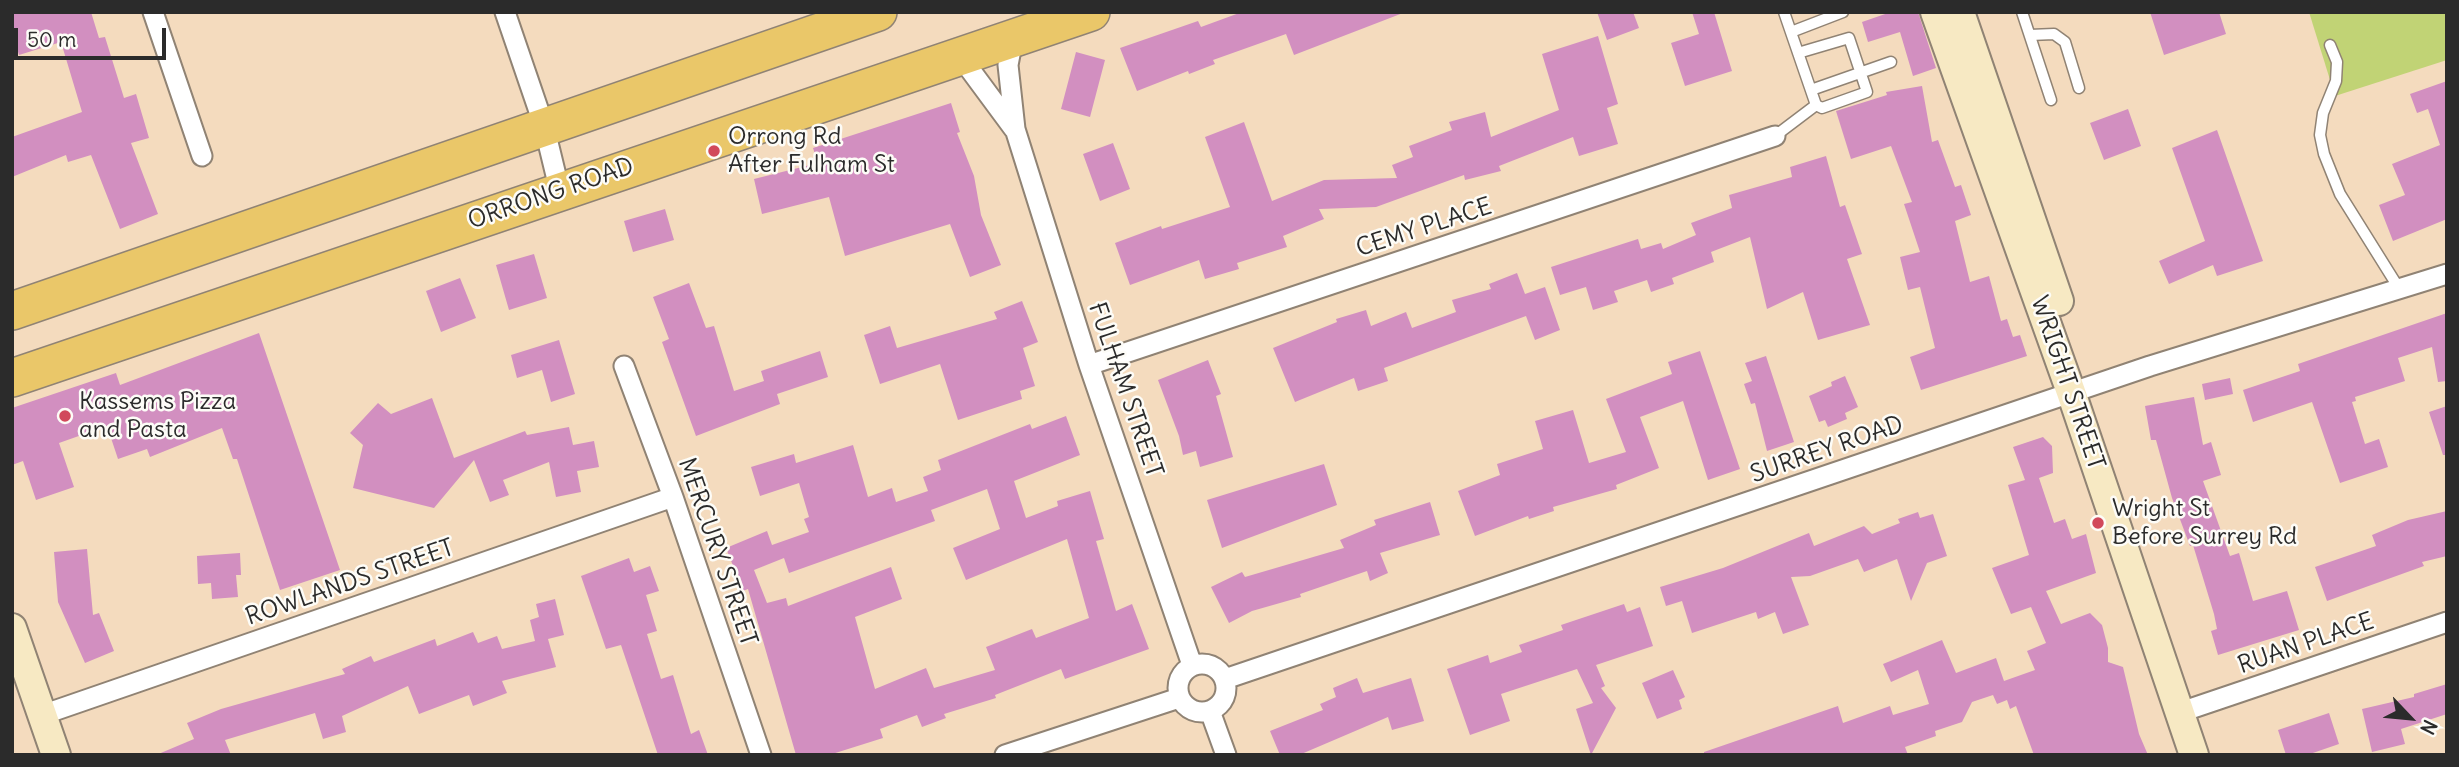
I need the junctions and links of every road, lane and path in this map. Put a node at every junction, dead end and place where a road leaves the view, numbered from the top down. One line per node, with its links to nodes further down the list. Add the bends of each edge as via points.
1 (153, 12): 25 (street)
2 (505, 12): 22 (street)
3 (878, 12): 22 (highway)
4 (1091, 12): 12 (highway, ORRONG ROAD)
5 (1784, 12): 10 (lane)
6 (1843, 12): 10 (lane)
7 (1935, 12): 33 (street, WRIGHT STREET)
8 (1960, 12): 33 (street, WRIGHT STREET)
9 (2022, 12): 11 (lane)
10 (1791, 32): 14 (lane)
11 (2030, 35): 18 (lane, via 2054,34 2065,42); 20 (lane)
12 (1013, 39): 15 (highway, ORRONG ROAD); 23 (street, FULHAM STREET, via 1008,65)
13 (2330, 45): 28 (lane, via 2337,62 2336,81 2323,113 2320,135 2324,154 2340,194)
14 (1798, 53): 17 (lane, via 1849,38); 19 (lane)
15 (960, 56): 23 (street, FULHAM STREET); 26 (highway, ORRONG ROAD)
16 (1891, 62): 17 (lane)
17 (1859, 73): 19 (lane); 21 (lane, via 1867,92 1822,108)
18 (2079, 88)
19 (1811, 90): 21 (lane)
20 (2051, 100)
21 (1816, 105): 24 (lane)
22 (544, 126): 26 (street); 29 (highway)
23 (1014, 130): 30 (street, FULHAM STREET)
24 (1775, 136): 30 (street, CEMY PLACE)
25 (202, 156)
26 (560, 192): 32 (highway, ORRONG ROAD)
27 (2447, 274): 28 (street, SURREY ROAD)
28 (2400, 290): 33 (street, SURREY ROAD)
29 (12, 311)
30 (1089, 365): 37 (street, FULHAM STREET)
31 (624, 366): 34 (street, MERCURY STREET)
32 (12, 378)
33 (2080, 389): 38 (street, SURREY ROAD); 40 (street, WRIGHT STREET)
34 (673, 497): 42 (street, ROWLANDS STREET); 44 (street, MERCURY STREET)
35 (2447, 622): 40 (street, RUAN PLACE)
36 (12, 628): 42 (street)
37 (1192, 665): 38 (street, via 1208,664); 39 (street, via 1181,675)
38 (1225, 679): 41 (street, via 1224,698)
39 (1179, 698): 41 (street, via 1192,710); 45 (street)
40 (2189, 710): 47 (street, WRIGHT STREET); 48 (street, WRIGHT STREET)
41 (1210, 711): 46 (street)
42 (42, 715): 43 (street)
43 (55, 755)
44 (761, 755)
45 (1005, 755)
46 (1226, 755)
47 (2194, 755)
48 (2212, 755)

